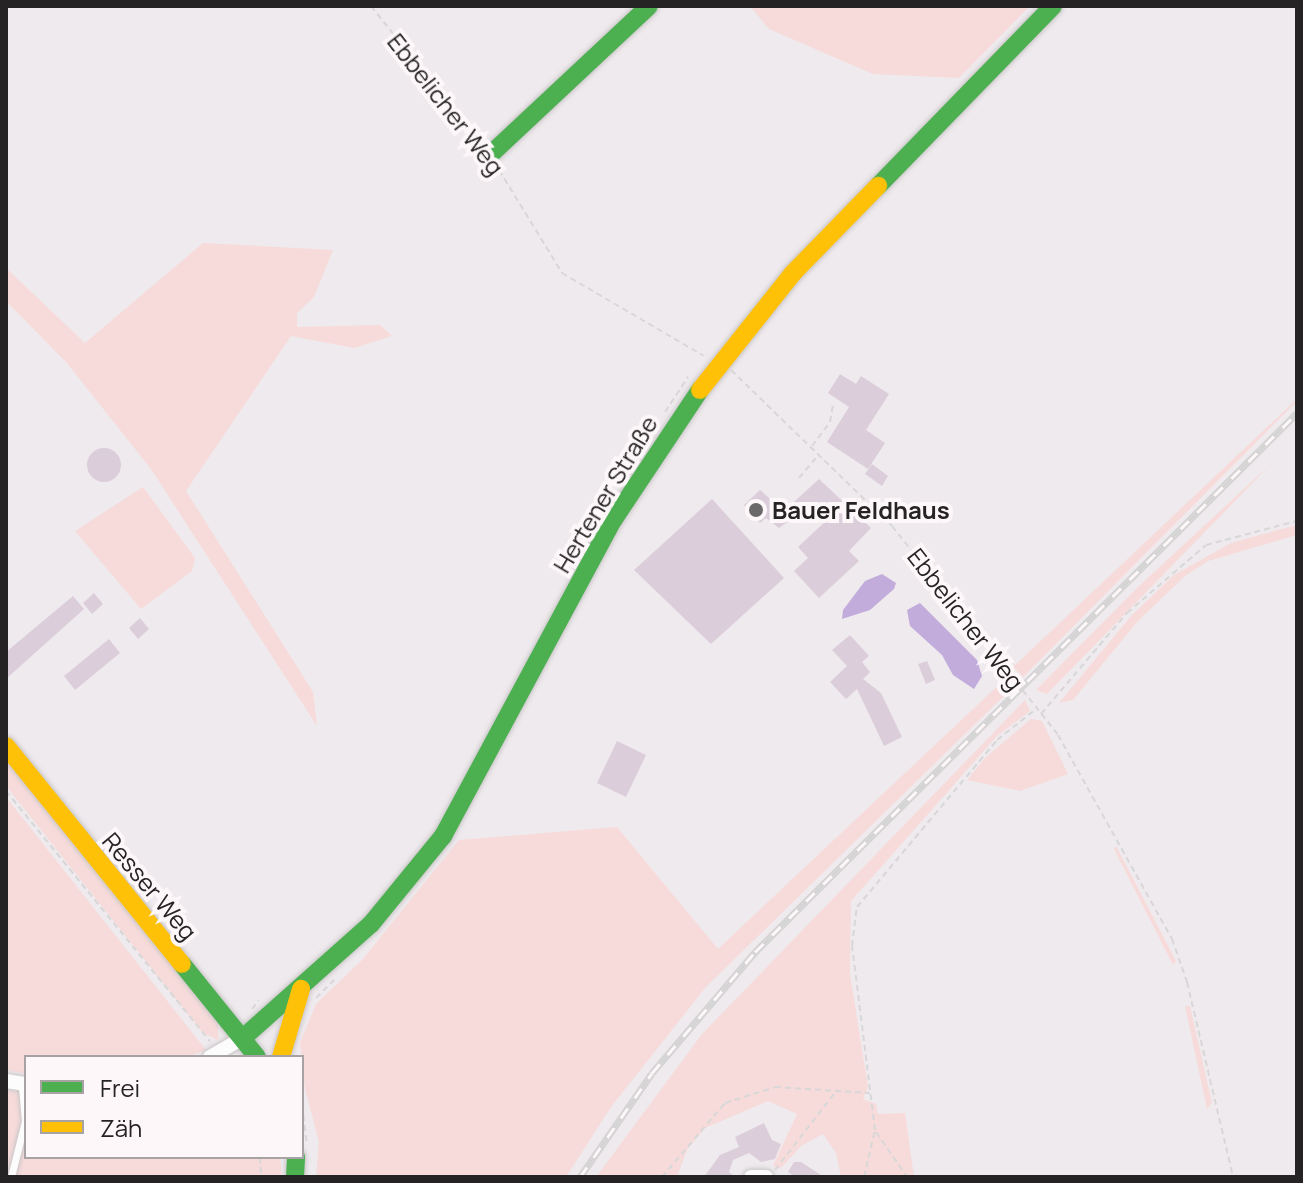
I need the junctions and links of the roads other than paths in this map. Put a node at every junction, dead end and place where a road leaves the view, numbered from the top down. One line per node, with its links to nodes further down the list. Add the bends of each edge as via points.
1 (649, 6): 3 (main road)
2 (1053, 6): 5 (main road, Hertener Straße, via 804,262 718,363 614,519 443,836 371,924)
3 (491, 154)
4 (6, 746): 6 (main road, Resser Weg)
5 (302, 985): 6 (main road, Hertener Straße); 9 (main road)
6 (244, 1037): 7 (street); 8 (main road, Resser Weg)
7 (215, 1055)
8 (256, 1055)
9 (282, 1055)
10 (6, 1081): 11 (street)
11 (24, 1084)
12 (24, 1125): 13 (lane)
13 (11, 1177)
14 (751, 1177): 15 (street)
15 (768, 1177)

